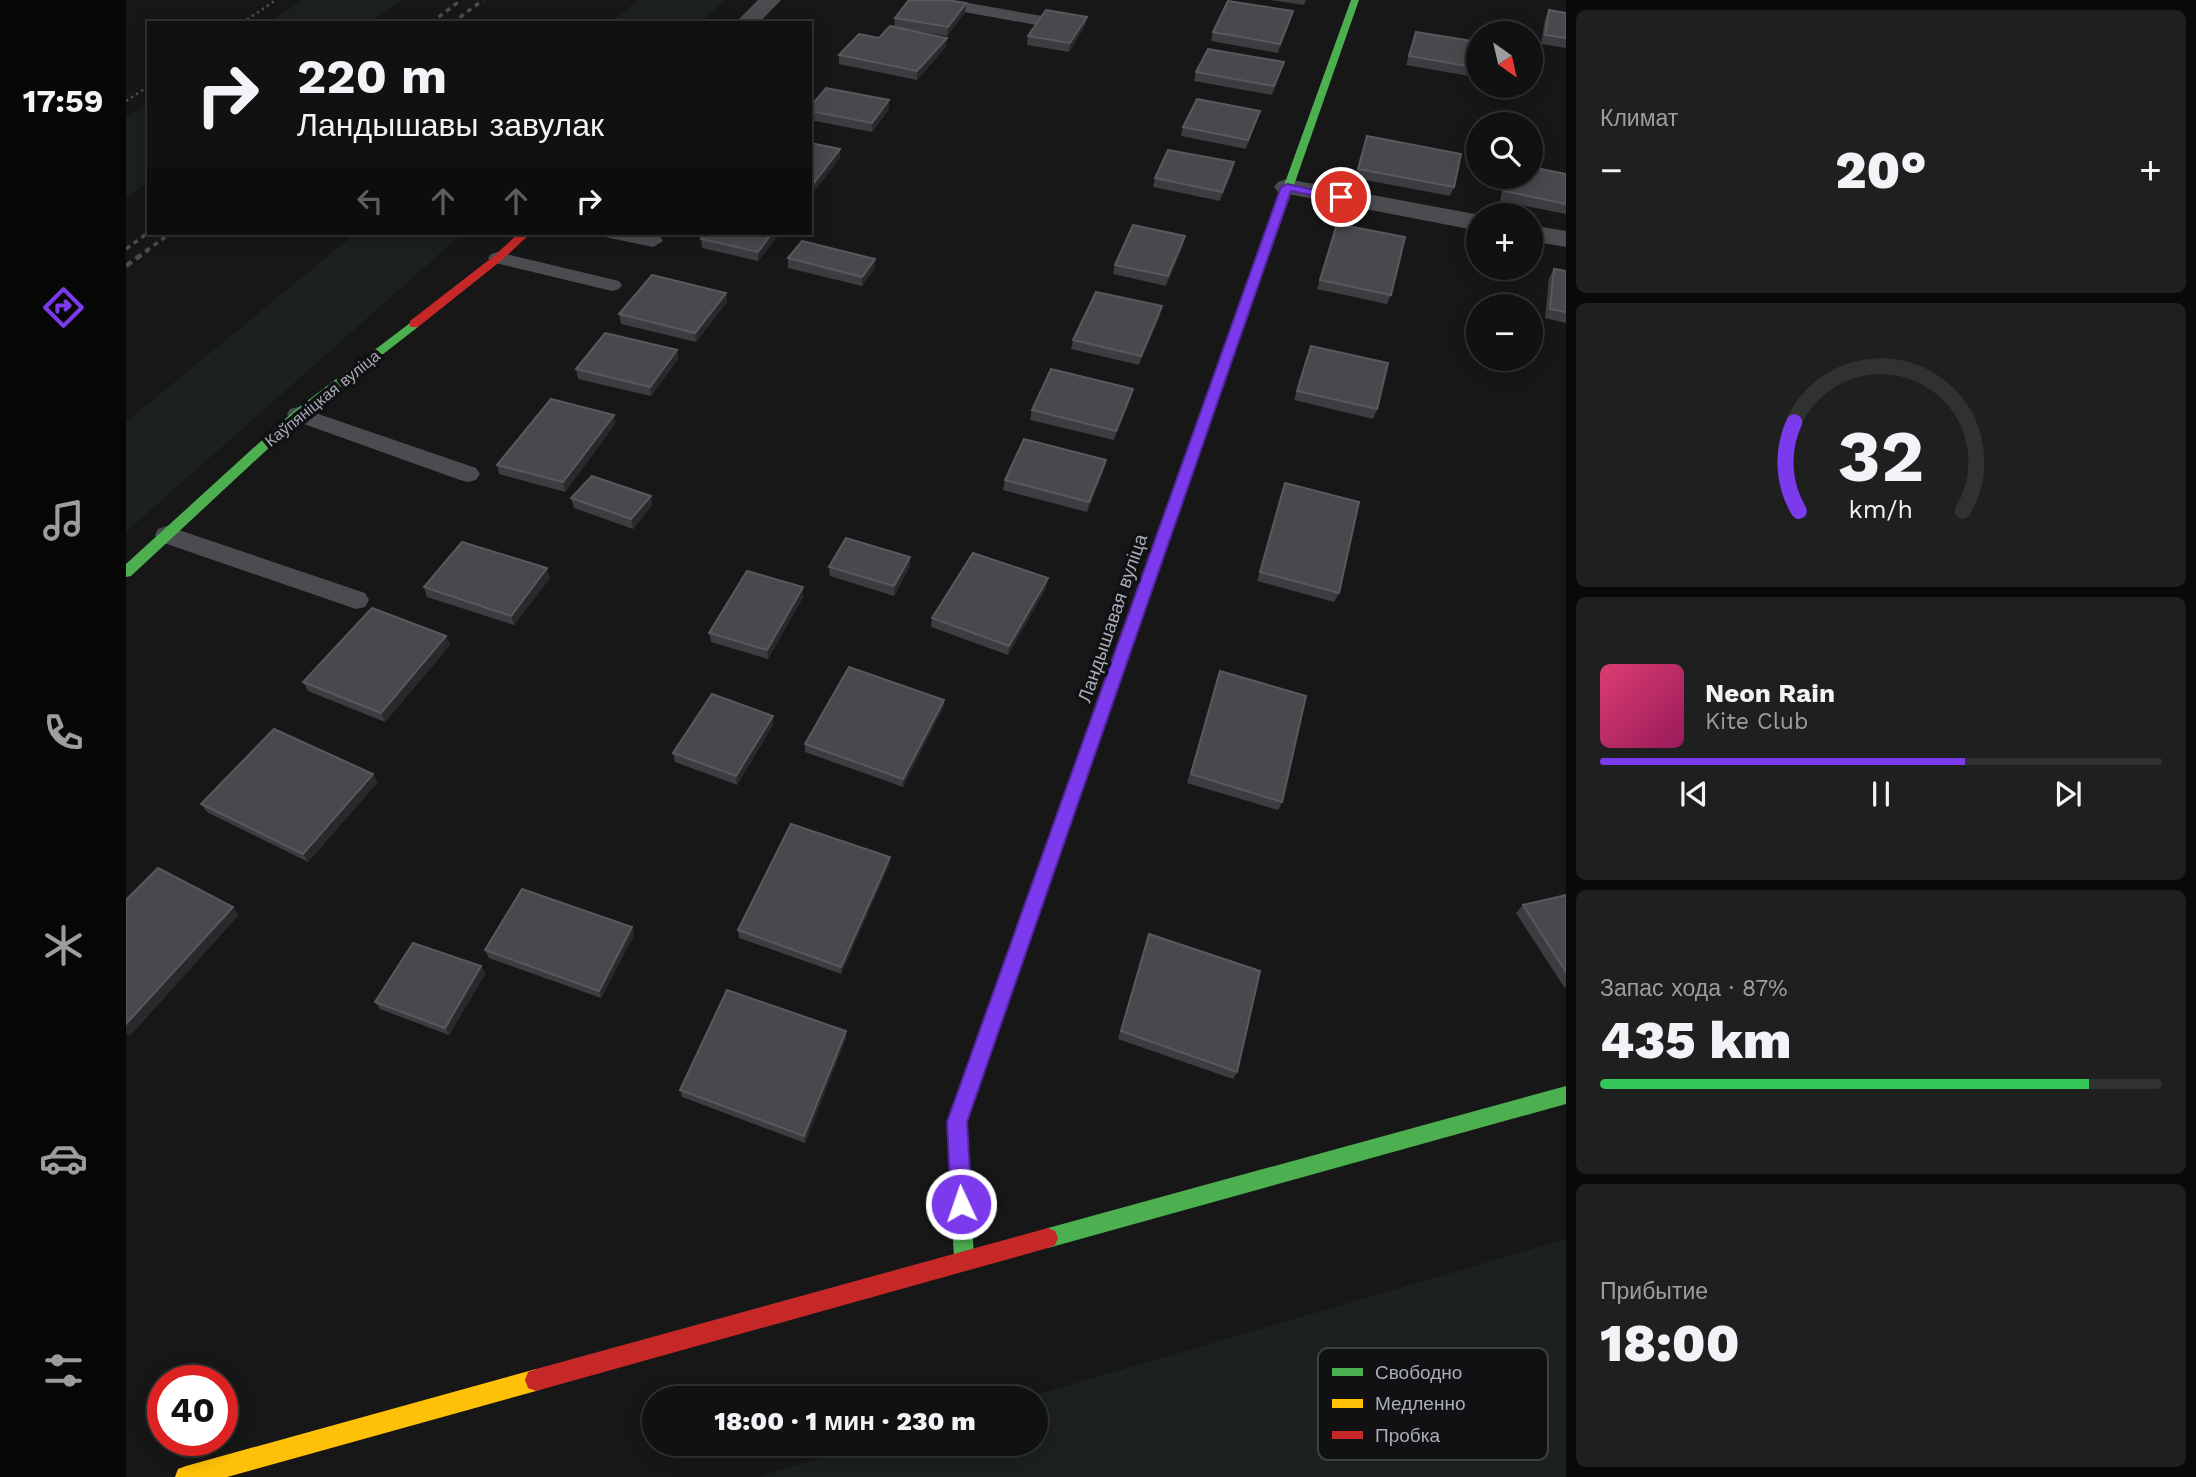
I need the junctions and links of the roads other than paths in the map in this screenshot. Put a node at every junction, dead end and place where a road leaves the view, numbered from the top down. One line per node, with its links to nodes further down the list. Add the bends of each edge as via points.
1 (769, 0): 4 (street)
2 (926, 0): 5 (lane)
3 (1355, 0): 6 (street, Ландышавая вуліца)
4 (748, 21)
5 (1042, 21)
6 (1287, 187): 7 (street); 21 (street, Ландышавая вуліца, via 957,1122)
7 (1466, 221)
8 (523, 235): 13 (street, Каўпяніцкая вуліца)
9 (622, 235): 12 (lane)
10 (1543, 235): 11 (street)
11 (1566, 239)
12 (653, 241)
13 (498, 258): 14 (lane); 15 (street, Каўпяніцкая вуліца)
14 (612, 285)
15 (298, 414): 16 (lane); 17 (street, Каўпяніцкая вуліца)
16 (468, 474)
17 (167, 535): 18 (street, Каўпяніцкая вуліца); 19 (lane)
18 (126, 572)
19 (356, 600)
20 (1566, 1095): 21 (street)
21 (964, 1259): 22 (street)
22 (186, 1477)

